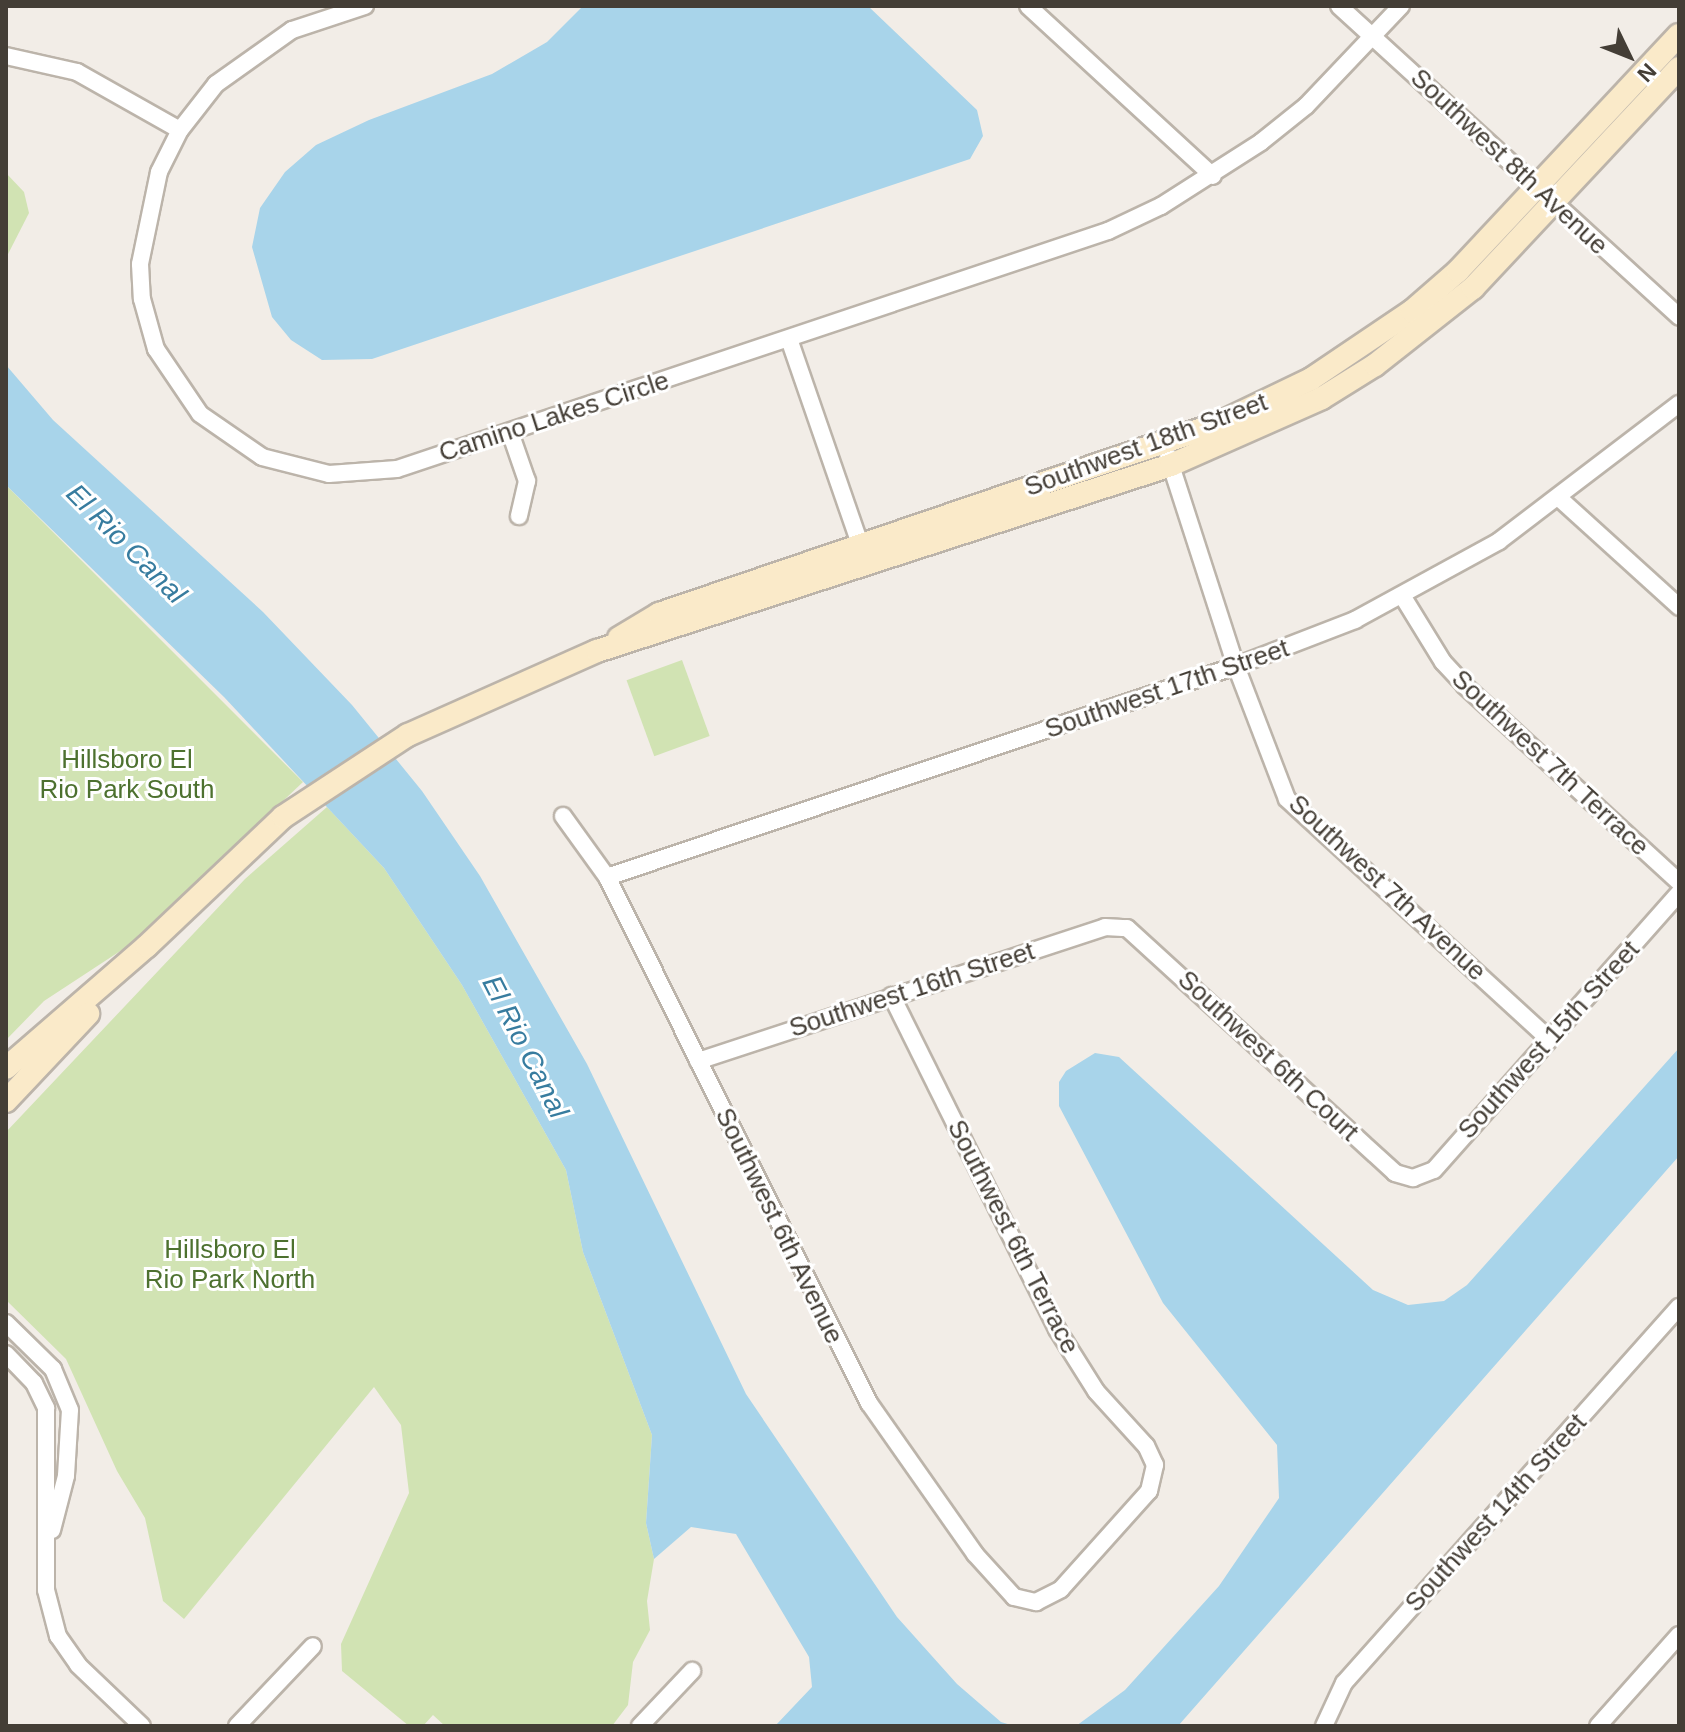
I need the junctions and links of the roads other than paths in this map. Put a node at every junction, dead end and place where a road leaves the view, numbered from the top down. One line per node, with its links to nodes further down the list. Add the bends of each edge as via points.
1 (365, 6): 9 (street, Camino Lakes Circle, via 321,18 265,45 216,84)
2 (1028, 6): 10 (street)
3 (1339, 6): 6 (street, Southwest 8th Avenue)
4 (1401, 6): 6 (street, Camino Lakes Circle)
5 (1679, 35): 11 (main road, Southwest 18th Street)
6 (1373, 37): 10 (street, Camino Lakes Circle, via 1306,106); 11 (street, Southwest 8th Avenue)
7 (6, 56): 9 (street, via 77,72)
8 (1679, 68): 11 (main road, Southwest 18th Street)
9 (180, 130): 15 (street, Camino Lakes Circle, via 149,202 140,282 148,326 163,364 205,419 262,457 295,469 341,475 397,469)
10 (1213, 176): 13 (street, Camino Lakes Circle, via 1161,206 1072,245)
11 (1546, 197): 12 (street, Southwest 8th Avenue); 16 (main road, Southwest 18th Street, via 1473,288 1375,365 1285,418)
12 (1679, 317)
13 (789, 339): 15 (street, Camino Lakes Circle); 19 (street)
14 (1679, 404): 17 (street, Southwest 17th Street)
15 (510, 432): 18 (street, via 527,481)
16 (1167, 454): 19 (main road, Southwest 18th Street); 22 (street, Southwest 7th Avenue)
17 (1559, 498): 20 (street, Southwest 17th Street); 21 (street)
18 (519, 516)
19 (864, 556): 28 (main road, Southwest 18th Street, via 597,651 408,735 283,817)
20 (1403, 597): 22 (street, Southwest 17th Street); 25 (street, Southwest 7th Terrace, via 1443,662 1465,686)
21 (1679, 607)
22 (1236, 666): 24 (street, Southwest 17th Street); 30 (street, Southwest 7th Avenue, via 1287,799)
23 (563, 816): 24 (street, Southwest 6th Avenue)
24 (607, 877): 31 (street, Southwest 6th Avenue)
25 (1679, 882)
26 (1679, 893): 30 (street, Southwest 15th Street)
27 (1127, 928): 29 (street, Southwest 16th Street, via 1105,927); 34 (street, Southwest 6th Court, via 1395,1173)
28 (147, 946): 32 (main road, Southwest 18th Street); 33 (main road, Southwest 18th Street)
29 (892, 996): 31 (street, Southwest 16th Street); 43 (street, Southwest 6th Terrace, via 1057,1329 1096,1391 1146,1446 1155,1465 1149,1491 1061,1589)
30 (1549, 1039): 34 (street, Southwest 15th Street, via 1434,1170)
31 (698, 1061): 43 (street, Southwest 6th Avenue, via 840,1349 901,1455 984,1565 1014,1597)
32 (6, 1068)
33 (6, 1101)
34 (1413, 1178)
35 (1679, 1307): 50 (street, Southwest 14th Street, via 1344,1683)
36 (6, 1323): 39 (street, via 53,1369 64,1389)
37 (6, 1354): 38 (street, via 34,1383)
38 (48, 1424): 39 (street); 41 (street)
39 (71, 1424): 40 (street)
40 (66, 1476): 41 (street); 42 (street)
41 (45, 1477): 42 (street)
42 (48, 1547): 47 (street, via 46,1590 58,1636 78,1665)
43 (1036, 1602)
44 (1679, 1635): 51 (street)
45 (313, 1646): 48 (street)
46 (692, 1671): 49 (street)
47 (142, 1726)
48 (237, 1726)
49 (640, 1726)
50 (1324, 1726)
51 (1598, 1726)

